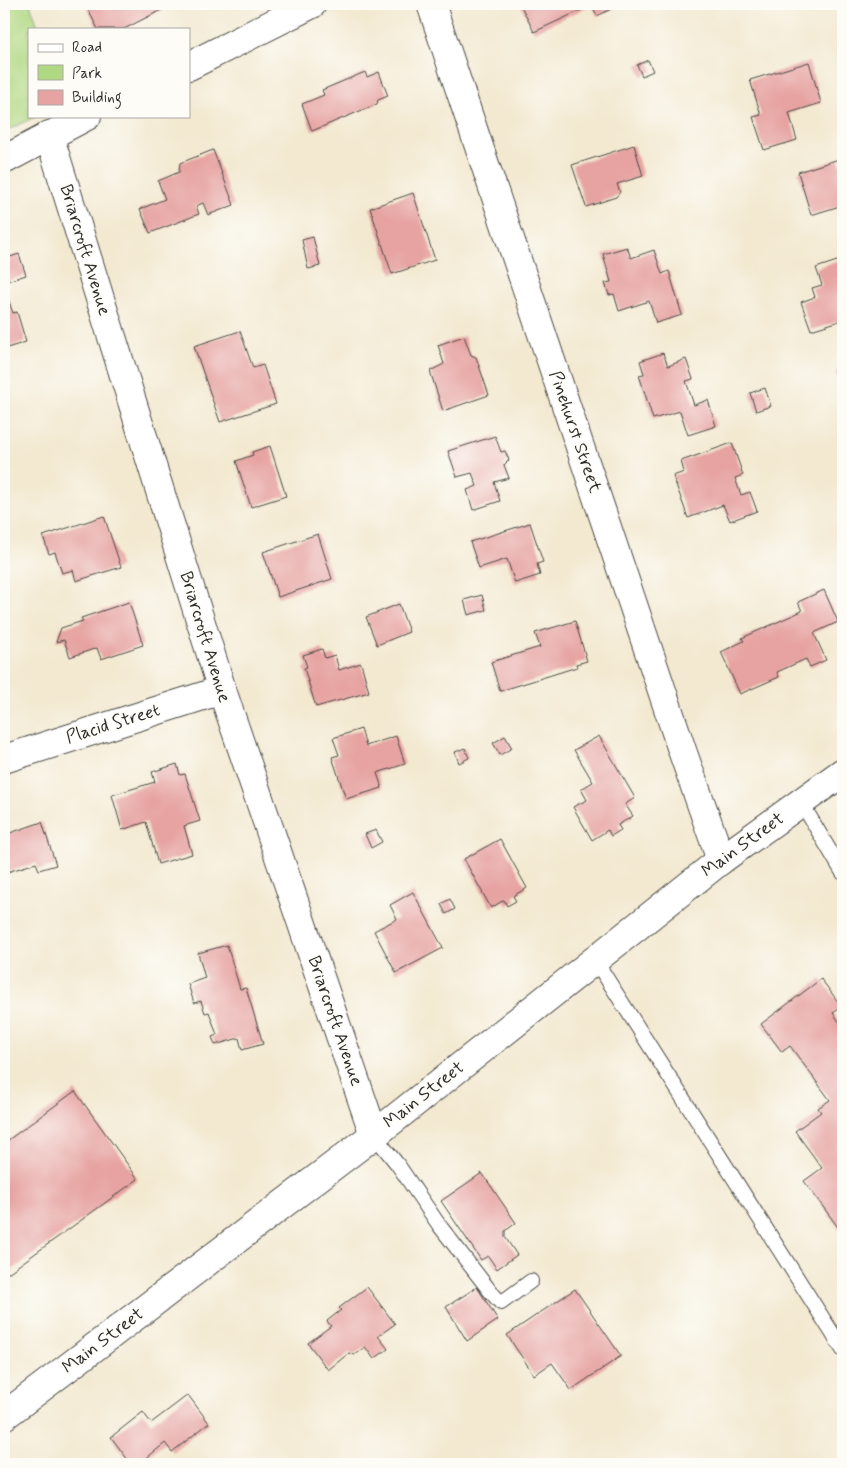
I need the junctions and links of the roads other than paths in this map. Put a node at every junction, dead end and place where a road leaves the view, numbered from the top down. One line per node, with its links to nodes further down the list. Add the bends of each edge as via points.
1 (312, 4): 3 (street)
2 (431, 4): 11 (street, Pinehurst Street)
3 (190, 65)
4 (83, 118): 5 (street)
5 (50, 135): 6 (street); 7 (street, Briarcroft Avenue)
6 (4, 160)
7 (222, 690): 8 (street, Placid Street); 14 (street, Briarcroft Avenue)
8 (4, 758)
9 (843, 772): 10 (street, Main Street)
10 (801, 802): 11 (street, Main Street); 12 (lane)
11 (721, 860): 13 (street, Main Street)
12 (843, 873)
13 (595, 960): 14 (street, Main Street); 16 (lane)
14 (374, 1135): 15 (lane, via 449,1239 501,1303); 17 (street, Main Street)
15 (531, 1281)
16 (843, 1350)
17 (4, 1416)

